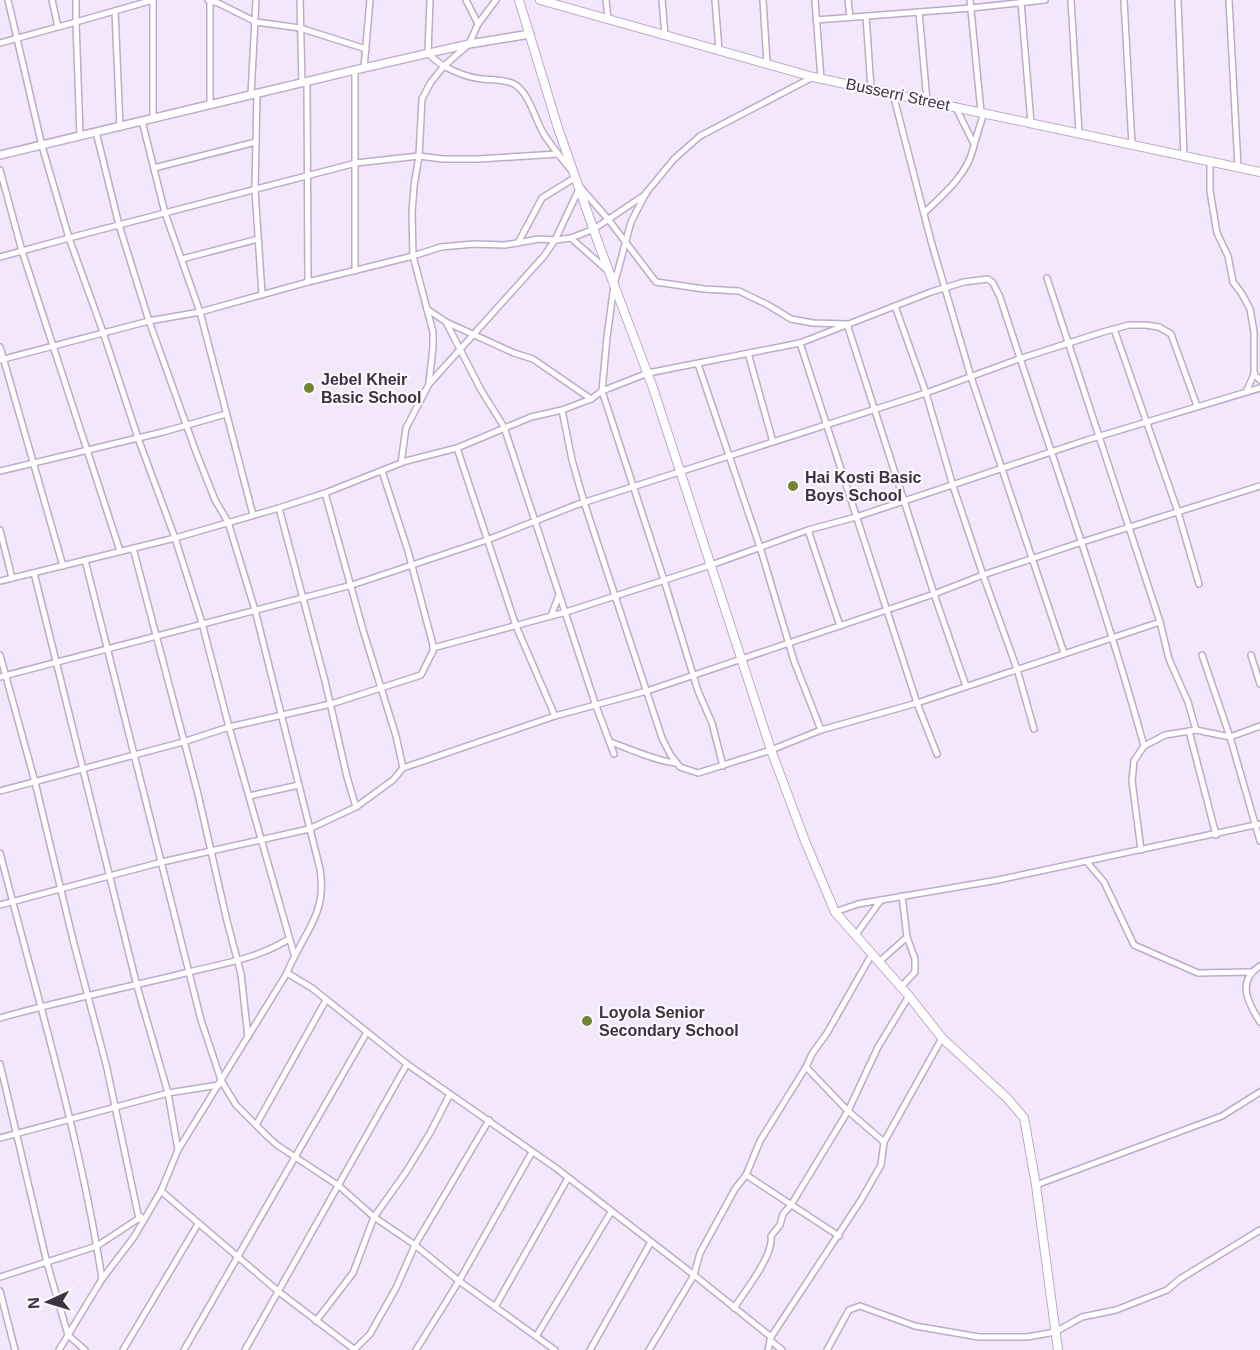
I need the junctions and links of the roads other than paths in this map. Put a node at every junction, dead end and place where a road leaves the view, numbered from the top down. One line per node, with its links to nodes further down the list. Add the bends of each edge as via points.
1 (8, 0): 43 (street)
2 (52, 0): 39 (street)
3 (76, 0): 36 (street)
4 (153, 0): 30 (street); 62 (street)
5 (209, 0): 37 (street); 59 (street)
6 (256, 0): 37 (street)
7 (300, 0): 40 (street)
8 (362, 0): 26 (street)
9 (430, 0): 48 (street)
10 (466, 0): 38 (street)
11 (496, 0): 38 (street)
12 (519, 0): 41 (main road)
13 (540, 0): 28 (main road, Busserri Street)
14 (606, 0): 34 (street)
15 (662, 0): 42 (street)
16 (715, 0): 47 (street)
17 (763, 0): 49 (street)
18 (814, 0): 35 (street)
19 (848, 0): 33 (street)
20 (970, 0): 29 (street)
21 (1045, 0): 27 (street)
22 (1071, 0): 67 (street)
23 (1125, 0): 71 (street)
24 (1178, 0): 76 (street)
25 (1229, 0): 79 (street)
26 (370, 1): 46 (street)
27 (1021, 1): 29 (street); 64 (street)
28 (556, 2): 34 (main road, Busserri Street)
29 (971, 8): 31 (street); 61 (street)
30 (115, 11): 36 (street); 65 (street)
31 (919, 12): 32 (street); 58 (street)
32 (866, 16): 33 (street); 55 (street)
33 (850, 17): 35 (street)
34 (608, 19): 42 (main road, Busserri Street)
35 (816, 20): 53 (street)
36 (76, 22): 39 (street); 68 (street)
37 (256, 22): 40 (street); 56 (street)
38 (478, 24): 45 (street)
39 (58, 27): 43 (street)
40 (300, 27): 46 (street); 54 (street)
41 (530, 34): 45 (street); 84 (main road)
42 (665, 35): 47 (main road, Busserri Street)
43 (18, 38): 44 (street); 72 (street)
44 (0, 43)
45 (469, 44): 48 (street); 50 (street)
46 (366, 48): 51 (street)
47 (719, 50): 49 (main road, Busserri Street)
48 (428, 53): 50 (street); 51 (street)
49 (767, 63): 53 (main road, Busserri Street)
50 (444, 66): 73 (street, via 516,85); 75 (street, via 423,99)
51 (364, 68): 52 (street)
52 (355, 70): 54 (street); 78 (street)
53 (817, 78): 55 (main road, Busserri Street); 87 (street, via 700,136 674,159)
54 (304, 82): 56 (street); 83 (street)
55 (872, 89): 57 (main road, Busserri Street)
56 (254, 94): 59 (street); 69 (street)
57 (893, 94): 58 (main road, Busserri Street); 89 (street)
58 (927, 101): 60 (main road, Busserri Street)
59 (210, 105): 62 (street)
60 (955, 106): 61 (main road, Busserri Street); 70 (street)
61 (982, 112): 64 (main road, Busserri Street); 70 (street)
62 (153, 118): 63 (street)
63 (142, 121): 65 (street); 80 (street)
64 (1031, 123): 67 (main road, Busserri Street)
65 (120, 127): 66 (street)
66 (96, 132): 68 (street); 91 (street)
67 (1079, 133): 71 (main road, Busserri Street)
68 (80, 136): 72 (street)
69 (256, 142): 80 (street); 86 (street)
70 (973, 142): 89 (street, via 963,170)
71 (1132, 145): 76 (main road, Busserri Street)
72 (42, 146): 74 (street); 93 (street)
73 (558, 154): 75 (street, via 478,159); 84 (street)
74 (0, 155)
75 (419, 156): 78 (street); 100 (street, via 412,213)
76 (1184, 156): 77 (main road, Busserri Street)
77 (1210, 161): 79 (main road, Busserri Street); 129 (street, via 1217,233 1228,256 1233,282 1250,309)
78 (356, 163): 83 (street); 103 (street)
79 (1238, 167): 82 (main road, Busserri Street)
80 (154, 168): 88 (street)
81 (0, 170): 99 (street)
82 (1260, 172)
83 (307, 176): 86 (street); 106 (street)
84 (577, 178): 85 (main road); 98 (street, via 542,198)
85 (580, 187): 90 (street); 92 (main road); 96 (street)
86 (255, 190): 88 (street); 95 (street)
87 (646, 193): 90 (street); 97 (street)
88 (165, 213): 91 (street); 102 (street)
89 (924, 213): 108 (street)
90 (608, 219): 92 (street); 97 (street)
91 (119, 225): 93 (street); 113 (street)
92 (594, 229): 94 (street); 104 (main road)
93 (69, 238): 99 (street); 117 (street)
94 (571, 238): 96 (street); 104 (street)
95 (258, 239): 102 (street); 109 (street)
96 (555, 240): 98 (street); 118 (street)
97 (626, 241): 107 (street); 115 (street, via 656,282 739,291 791,319)
98 (518, 243): 100 (street, via 441,247)
99 (22, 251): 101 (street); 121 (street)
100 (413, 256): 103 (street); 111 (street)
101 (0, 258)
102 (182, 259): 112 (street)
103 (355, 271): 106 (street)
104 (609, 272): 107 (main road)
105 (1047, 278): 120 (street)
106 (308, 282): 109 (street)
107 (614, 285): 128 (main road); 135 (street)
108 (945, 288): 110 (street); 126 (street, via 982,278 993,283); 130 (street)
109 (262, 294): 112 (street)
110 (895, 306): 115 (street); 136 (street)
111 (427, 309): 114 (street); 132 (street, via 434,347)
112 (200, 312): 113 (street); 141 (street)
113 (149, 321): 117 (street); 144 (street)
114 (446, 322): 118 (street); 123 (street)
115 (847, 324): 119 (street); 139 (street)
116 (1114, 329): 120 (street); 138 (street, via 1145,325 1171,334); 142 (street)
117 (104, 332): 121 (street); 147 (street)
118 (475, 334): 123 (street); 137 (street, via 533,359)
119 (800, 342): 124 (street); 143 (street)
120 (1068, 343): 126 (street); 146 (street)
121 (53, 346): 125 (street); 150 (street)
122 (0, 347): 125 (street)
123 (460, 349): 132 (street); 145 (street)
124 (748, 353): 127 (street); 148 (street)
125 (2, 359): 153 (street)
126 (1019, 359): 130 (street); 151 (street)
127 (698, 364): 128 (street); 152 (street)
128 (648, 374): 135 (street); 158 (main road)
129 (1254, 374): 131 (street); 134 (street)
130 (971, 377): 136 (street); 155 (street)
131 (1260, 380)
132 (429, 384): 154 (street, via 406,428)
133 (1260, 387): 134 (street)
134 (1247, 390): 138 (street)
135 (602, 391): 137 (street); 161 (street)
136 (926, 393): 139 (street); 159 (street)
137 (591, 399): 140 (street)
138 (1197, 406): 142 (street)
139 (875, 409): 143 (street); 164 (street)
140 (562, 410): 145 (street); 163 (street)
141 (226, 414): 144 (street); 167 (street)
142 (1148, 422): 146 (street); 166 (street)
143 (828, 424): 148 (street); 168 (street)
144 (187, 426): 147 (street); 170 (street, via 215,500)
145 (504, 427): 149 (street); 169 (street)
146 (1099, 437): 151 (street); 171 (street)
147 (138, 438): 150 (street); 174 (street)
148 (773, 442): 152 (street)
149 (457, 448): 154 (street); 175 (street)
150 (87, 450): 153 (street); 179 (street)
151 (1050, 452): 155 (street); 176 (street)
152 (728, 456): 158 (street); 177 (street)
153 (33, 463): 156 (street); 183 (street)
154 (401, 463): 157 (street)
155 (1000, 469): 159 (street); 180 (street)
156 (0, 471)
157 (382, 471): 162 (street); 184 (street)
158 (680, 472): 161 (street); 182 (main road)
159 (953, 486): 164 (street); 186 (street)
160 (1260, 486): 166 (street)
161 (633, 487): 163 (street); 188 (street)
162 (325, 493): 165 (street); 191 (street)
163 (584, 502): 169 (street); 194 (street)
164 (904, 502): 168 (street); 193 (street)
165 (279, 508): 167 (street); 195 (street)
166 (1178, 512): 171 (street); 190 (street)
167 (253, 515): 170 (street)
168 (856, 517): 173 (street); 197 (street)
169 (536, 520): 175 (street); 192 (street)
170 (228, 522): 174 (street); 196 (street)
171 (1129, 527): 176 (street); 200 (street)
172 (0, 530): 187 (street)
173 (808, 530): 177 (street); 203 (street)
174 (175, 538): 178 (street); 201 (street)
175 (487, 540): 184 (street); 202 (street)
176 (1082, 542): 180 (street); 205 (street)
177 (760, 547): 182 (street); 206 (street)
178 (133, 548): 179 (street); 204 (street)
179 (120, 551): 181 (street)
180 (1032, 559): 186 (street); 209 (street)
181 (85, 560): 183 (street); 207 (street)
182 (711, 565): 188 (street); 213 (main road)
183 (63, 566): 185 (street)
184 (412, 566): 191 (street); 208 (street)
185 (34, 573): 187 (street); 214 (street)
186 (983, 575): 193 (street); 215 (street)
187 (12, 578): 189 (street)
188 (664, 580): 194 (street); 216 (street)
189 (0, 581)
190 (1199, 584)
191 (352, 585): 195 (street); 220 (street)
192 (560, 594): 198 (street); 199 (street)
193 (934, 594): 197 (street); 219 (street)
194 (615, 596): 198 (street); 221 (street)
195 (303, 597): 196 (street); 223 (street)
196 (255, 610): 201 (street); 225 (street)
197 (888, 610): 203 (street); 222 (street)
198 (566, 612): 199 (street); 224 (street)
199 (552, 616): 202 (street)
200 (1160, 622): 205 (street); 231 (street)
201 (202, 623): 204 (street); 228 (street)
202 (516, 626): 208 (street); 226 (street)
203 (840, 626): 206 (street)
204 (156, 635): 207 (street); 235 (street)
205 (1112, 636): 209 (street); 236 (street)
206 (788, 642): 213 (street); 230 (street)
207 (107, 648): 214 (street); 240 (street)
208 (433, 648): 220 (street, via 421,675)
209 (1064, 653): 215 (street)
210 (0, 655): 217 (street)
211 (1202, 655): 233 (street)
212 (1251, 655): 218 (street)
213 (741, 658): 216 (street); 237 (main road)
214 (57, 662): 217 (street); 244 (street)
215 (1017, 669): 219 (street); 229 (street)
216 (693, 674): 221 (street); 242 (street)
217 (3, 676): 245 (street)
218 (1260, 684)
219 (966, 687): 222 (street)
220 (381, 689): 223 (street); 243 (street)
221 (647, 691): 224 (street); 241 (street, via 662,738)
222 (917, 703): 230 (street); 239 (street)
223 (331, 704): 225 (street); 249 (street)
224 (596, 706): 226 (street); 234 (street)
225 (282, 715): 228 (street); 246 (street)
226 (555, 716): 243 (street)
227 (1260, 726): 233 (street)
228 (229, 727): 235 (street); 248 (street)
229 (1034, 729)
230 (821, 730): 237 (street)
231 (1196, 730): 232 (street); 233 (street)
232 (1189, 731): 236 (street, via 1165,735); 252 (street)
233 (1230, 737): 250 (street)
234 (610, 741): 238 (street); 241 (street, via 662,762)
235 (183, 742): 240 (street); 256 (street)
236 (1144, 746): 255 (street, via 1134,761 1132,781)
237 (771, 750): 242 (street); 266 (main road)
238 (614, 754)
239 (937, 754)
240 (133, 755): 244 (street); 258 (street)
241 (676, 763): 242 (street, via 698,773)
242 (723, 766)
243 (403, 768): 249 (street)
244 (82, 769): 245 (street); 260 (street)
245 (35, 782): 247 (street); 261 (street)
246 (299, 785): 248 (street); 251 (street)
247 (0, 791)
248 (249, 796): 253 (street)
249 (356, 807): 251 (street)
250 (1258, 825): 252 (street); 254 (street)
251 (309, 829): 253 (street); 270 (street, via 320,869 321,895 318,909)
252 (1216, 835): 255 (street)
253 (260, 839): 256 (street); 269 (street)
254 (1260, 841)
255 (1141, 850): 259 (street)
256 (212, 851): 258 (street); 272 (street)
257 (0, 853): 264 (street)
258 (162, 862): 260 (street); 275 (street)
259 (1087, 862): 262 (street); 276 (street, via 1104,882 1134,945 1198,973)
260 (110, 875): 261 (street); 278 (street)
261 (61, 889): 264 (street); 281 (street)
262 (902, 896): 263 (street); 268 (street)
263 (882, 900): 266 (street); 267 (street)
264 (13, 901): 265 (street); 283 (street)
265 (0, 905)
266 (835, 912): 267 (main road)
267 (855, 936): 271 (main road)
268 (907, 937): 273 (street); 279 (street, via 915,972)
269 (288, 939): 270 (street); 272 (street, via 269,951)
270 (294, 954): 277 (street)
271 (872, 954): 273 (main road); 291 (street)
272 (238, 961): 275 (street); 287 (street)
273 (879, 962): 279 (main road)
274 (1260, 966): 276 (street)
275 (189, 972): 278 (street); 292 (street)
276 (1251, 972): 285 (street, via 1247,995)
277 (287, 973): 282 (street); 287 (street)
278 (137, 986): 281 (street); 294 (street)
279 (901, 987): 280 (main road)
280 (909, 996): 288 (main road); 297 (street, via 878,1047)
281 (88, 997): 283 (street); 296 (street)
282 (326, 1000): 286 (street); 300 (street)
283 (40, 1006): 284 (street); 298 (street)
284 (0, 1018)
285 (1260, 1022)
286 (367, 1032): 290 (street); 306 (street)
287 (248, 1038): 292 (street)
288 (942, 1038): 303 (street); 309 (main road, via 1024,1118)
289 (0, 1064): 301 (street)
290 (407, 1064): 295 (street); 310 (street)
291 (806, 1067): 297 (street); 307 (street, via 760,1141)
292 (220, 1082): 294 (street); 300 (street); 304 (street)
293 (1260, 1092): 309 (street, via 1222,1116)
294 (168, 1093): 296 (street); 304 (street)
295 (450, 1094): 299 (street); 315 (street, via 430,1134)
296 (115, 1106): 298 (street); 316 (street)
297 (848, 1111): 303 (street); 312 (street)
298 (69, 1119): 301 (street); 322 (street)
299 (489, 1120): 305 (street); 321 (street)
300 (256, 1125): 306 (street)
301 (17, 1133): 302 (street); 324 (street)
302 (0, 1138)
303 (884, 1142): 319 (street, via 881,1165)
304 (178, 1150): 311 (street)
305 (532, 1152): 308 (street); 328 (street)
306 (295, 1157): 310 (street); 323 (street)
307 (746, 1176): 312 (street); 325 (street, via 700,1253)
308 (568, 1178): 313 (street); 331 (street)
309 (1036, 1185): 334 (main road)
310 (339, 1186): 315 (street); 330 (street)
311 (161, 1191): 314 (street); 317 (street)
312 (791, 1205): 319 (street); 332 (street, via 771,1236 773,1242 766,1257)
313 (611, 1212): 320 (street); 336 (street)
314 (148, 1213): 316 (street); 327 (street)
315 (374, 1217): 321 (street); 333 (street, via 353,1272)
316 (139, 1219): 322 (street)
317 (198, 1224): 323 (street); 341 (street)
318 (1260, 1230): 334 (street, via 1167,1290 1116,1310 1082,1317)
319 (839, 1236): 337 (street)
320 (651, 1242): 325 (street); 347 (street)
321 (415, 1245): 328 (street); 344 (street, via 370,1334)
322 (97, 1246): 324 (street); 327 (street)
323 (237, 1256): 330 (street); 342 (street)
324 (47, 1263): 326 (street); 335 (street)
325 (694, 1275): 332 (street); 348 (street)
326 (0, 1277)
327 (102, 1279): 335 (street)
328 (459, 1281): 331 (street); 345 (street)
329 (0, 1291): 338 (street)
330 (279, 1292): 333 (street); 343 (street)
331 (495, 1307): 336 (street)
332 (734, 1308): 337 (street)
333 (316, 1321): 344 (street)
334 (1055, 1332): 351 (street, via 1028,1337 979,1337 915,1326 855,1306); 352 (main road)
335 (68, 1335): 339 (street); 340 (street)
336 (537, 1335): 346 (street)
337 (770, 1339): 349 (street); 350 (street)
338 (15, 1350)
339 (59, 1350)
340 (85, 1350)
341 (123, 1350)
342 (184, 1350)
343 (245, 1350)
344 (354, 1350)
345 (416, 1350)
346 (555, 1350)
347 (590, 1350)
348 (649, 1350)
349 (768, 1350)
350 (782, 1350)
351 (827, 1350)
352 (1058, 1350)

